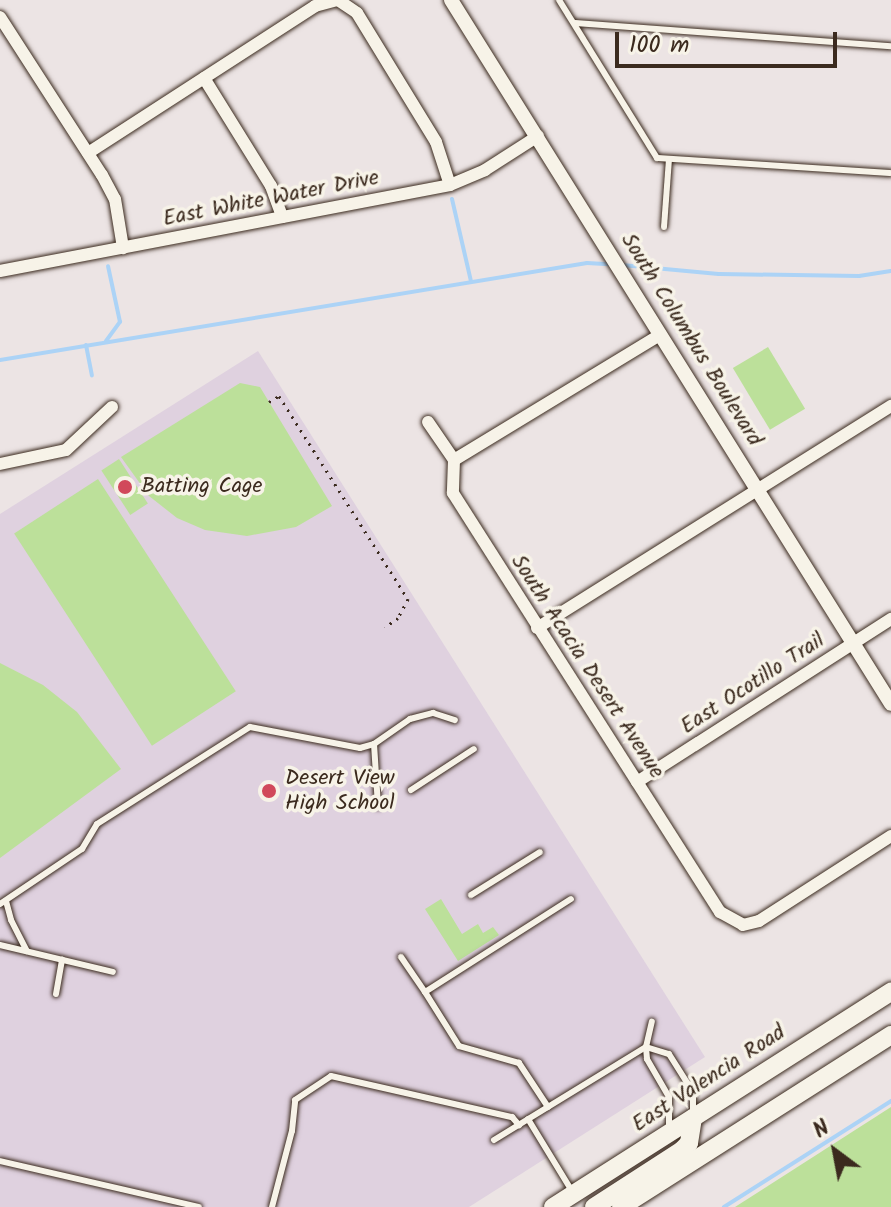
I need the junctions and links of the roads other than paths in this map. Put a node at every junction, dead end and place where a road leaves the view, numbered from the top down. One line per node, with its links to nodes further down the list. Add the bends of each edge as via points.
1 (338, 0): 7 (street, via 315,6); 12 (street, via 357,13 436,142)
2 (451, 0): 8 (street, South Columbus Boulevard)
3 (559, 0): 5 (lane)
4 (0, 17): 9 (street)
5 (575, 23): 6 (lane); 10 (lane, via 657,158)
6 (891, 46)
7 (204, 78): 9 (street); 13 (street, via 271,186)
8 (538, 136): 12 (street, East White Water Drive); 17 (street, South Columbus Boulevard)
9 (88, 153): 15 (street, via 115,199)
10 (669, 159): 11 (lane); 14 (lane)
11 (891, 173)
12 (450, 185): 13 (street, East White Water Drive)
13 (282, 217): 15 (street, East White Water Drive)
14 (664, 227)
15 (123, 248): 16 (street, East White Water Drive)
16 (0, 271)
17 (661, 334): 21 (street); 23 (street, South Columbus Boulevard)
18 (891, 406): 23 (street)
19 (112, 407): 22 (street, via 66,450)
20 (428, 422): 21 (street)
21 (454, 460): 25 (street, South Acacia Desert Avenue, via 453,493)
22 (0, 464)
23 (758, 490): 25 (street); 26 (street, South Columbus Boulevard)
24 (891, 619): 26 (street, East Ocotillo Trail)
25 (537, 628): 31 (street, South Acacia Desert Avenue)
26 (853, 643): 27 (street, South Columbus Boulevard); 31 (street, East Ocotillo Trail)
27 (891, 704)
28 (455, 720): 29 (lane, via 433,713 410,719)
29 (374, 744): 33 (lane); 38 (lane, via 360,748 250,727 97,824 82,849)
30 (474, 749): 32 (lane)
31 (637, 782): 34 (street, South Acacia Desert Avenue, via 735,929 759,921)
32 (411, 790)
33 (378, 806)
34 (891, 836)
35 (540, 852): 36 (lane)
36 (471, 895)
37 (571, 899): 44 (lane)
38 (3, 902): 40 (lane)
39 (0, 945): 40 (lane)
40 (27, 951): 42 (lane)
41 (401, 957): 44 (lane)
42 (62, 960): 43 (lane); 46 (lane)
43 (113, 972)
44 (425, 992): 50 (lane, via 459,1046 519,1063)
45 (891, 992): 51 (main road, East Valencia Road)
46 (56, 994)
47 (652, 1022): 49 (lane)
48 (891, 1035): 62 (main road)
49 (646, 1047): 50 (lane); 51 (lane, via 669,1054 693,1092); 54 (lane, via 647,1059 669,1097)
50 (548, 1107): 52 (lane)
51 (693, 1118): 54 (main road, East Valencia Road); 61 (main road, via 689,1143 682,1150)
52 (528, 1119): 53 (lane); 57 (lane)
53 (519, 1125): 55 (lane); 59 (lane, via 512,1117 331,1076 295,1100)
54 (669, 1134): 57 (main road, East Valencia Road)
55 (494, 1140)
56 (0, 1161): 58 (lane)
57 (574, 1194): 60 (main road, East Valencia Road)
58 (199, 1207)
59 (272, 1207)
60 (553, 1207)
61 (594, 1207)
62 (621, 1207)

